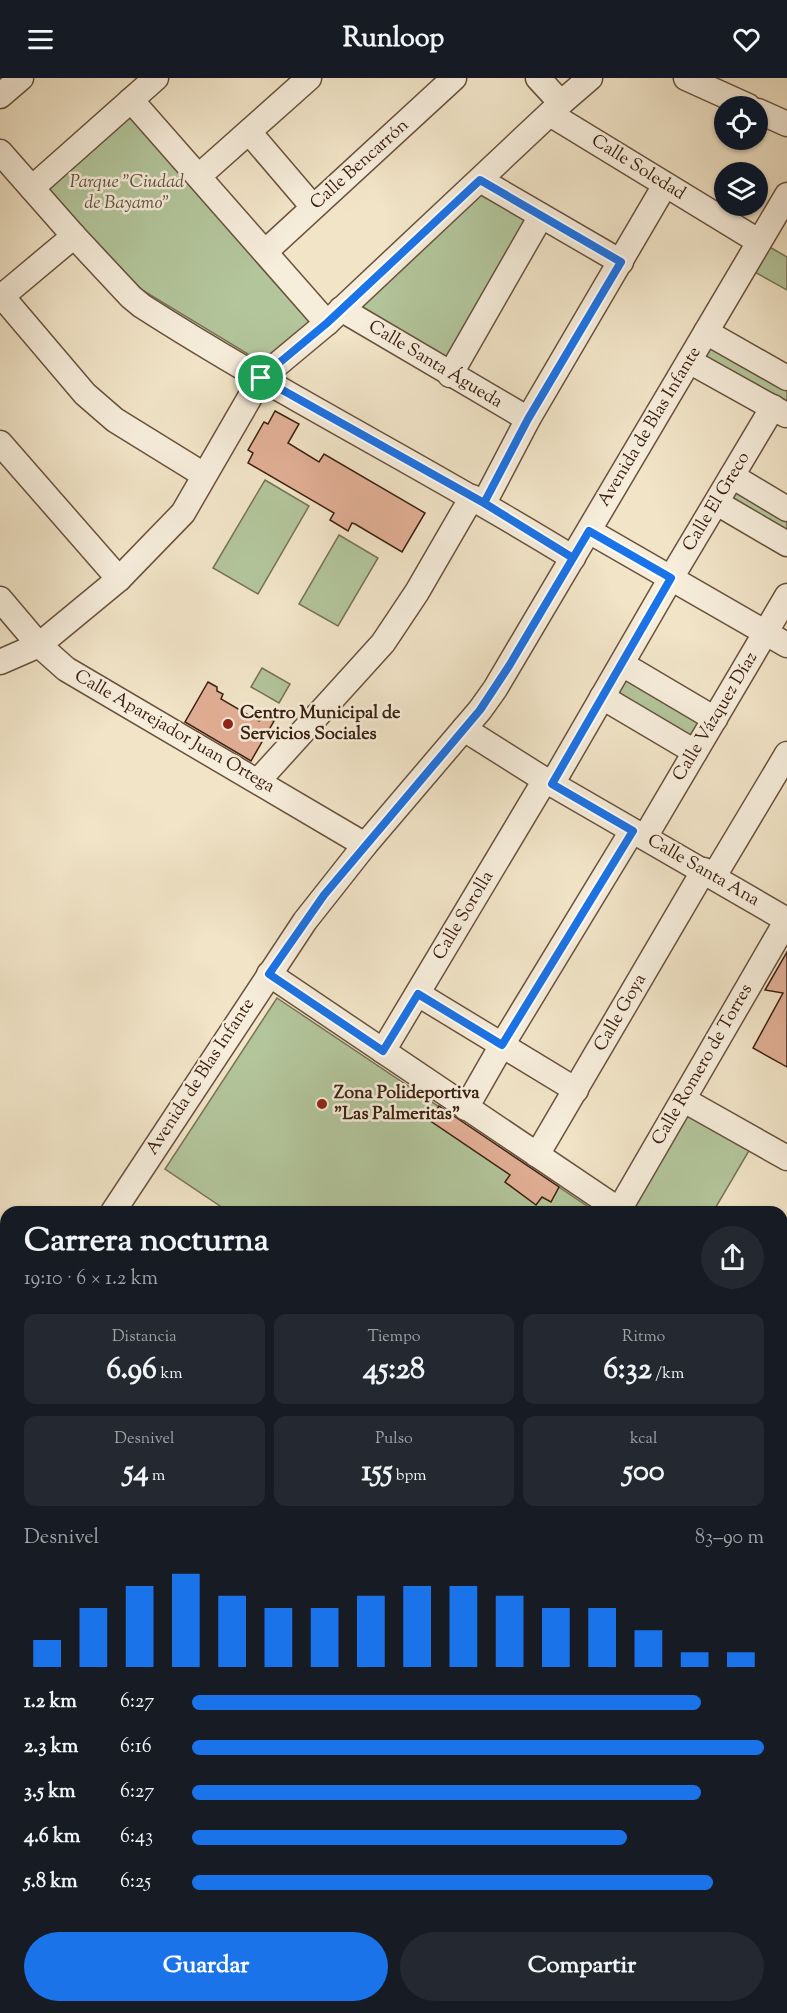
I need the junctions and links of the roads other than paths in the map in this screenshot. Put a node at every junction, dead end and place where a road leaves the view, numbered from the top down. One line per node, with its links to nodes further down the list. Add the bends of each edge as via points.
1 (21, 78): 8 (street)
2 (309, 78): 14 (street)
3 (454, 78): 21 (street, Calle Bencarrón)
4 (538, 78): 11 (street, Calle Soledad)
5 (590, 78): 11 (street)
6 (686, 78): 9 (street)
7 (152, 79): 10 (street)
8 (0, 96)
9 (726, 96)
10 (131, 100): 16 (street, Calle Santa Águeda); 19 (street)
11 (555, 108): 17 (street); 18 (street, Calle Soledad)
12 (768, 115): 13 (street)
13 (787, 124)
14 (249, 132): 16 (street); 21 (street)
15 (0, 152): 19 (street)
16 (199, 176): 25 (street, Calle Santa Águeda)
17 (480, 180): 22 (street); 28 (street)
18 (665, 185): 23 (street, Calle Soledad); 26 (street)
19 (32, 188): 24 (street)
20 (787, 195): 23 (street, Avenida de Blas Infante)
21 (314, 207): 25 (street, Calle Bencarrón)
22 (541, 216): 26 (street); 31 (street)
23 (772, 231): 29 (street, Avenida de Blas Infante)
24 (74, 236): 27 (street); 32 (street, via 142,306)
25 (265, 252): 28 (street, Calle Santa Águeda)
26 (621, 262): 35 (street)
27 (1, 296): 37 (street, via 85,394 115,420)
28 (334, 316): 31 (street, Calle Santa Águeda); 32 (street)
29 (706, 332): 30 (street, Avenida de Blas Infante); 33 (street)
30 (688, 361): 34 (street); 42 (street, Avenida de Blas Infante)
31 (450, 375): 35 (street, Calle Santa Águeda)
32 (261, 378): 37 (street); 39 (street)
33 (787, 378)
34 (783, 413): 38 (street, Calle El Greco)
35 (528, 419): 39 (street)
36 (0, 442): 46 (street)
37 (204, 475): 46 (street, via 183,513)
38 (732, 476): 40 (street, Calle El Greco); 41 (street)
39 (478, 500): 44 (street); 59 (street, via 383,643)
40 (717, 503): 43 (street); 45 (street, Calle El Greco)
41 (787, 509)
42 (589, 531): 44 (street, Avenida de Blas Infante); 45 (street)
43 (787, 544)
44 (573, 558): 56 (street, Avenida de Blas Infante, via 509,666)
45 (671, 578): 49 (street); 53 (street, Calle El Greco)
46 (119, 579): 50 (street)
47 (787, 596): 49 (street, Calle Vázquez Díaz)
48 (0, 599): 50 (street, Calle Aparejador Juan Ortega)
49 (766, 633): 51 (street); 55 (street, Calle Vázquez Díaz)
50 (39, 645): 52 (street); 59 (street, Calle Aparejador Juan Ortega, via 66,669)
51 (787, 645)
52 (0, 662)
53 (622, 664): 54 (street, Calle El Greco); 55 (street)
54 (602, 697): 57 (street); 60 (street, Calle El Greco)
55 (715, 719): 57 (street, Calle Vázquez Díaz)
56 (464, 729): 60 (street, Calle Santa Ana); 62 (street, Avenida de Blas Infante)
57 (695, 752): 61 (street, Calle Vázquez Díaz)
58 (787, 754): 63 (street, Calle Goya)
59 (258, 781): 62 (street, Calle Aparejador Juan Ortega)
60 (548, 782): 61 (street, Calle Santa Ana); 66 (street, Calle Sorolla)
61 (639, 834): 63 (street, Calle Santa Ana); 67 (street, Calle Vázquez Díaz)
62 (365, 845): 65 (street, Avenida de Blas Infante, via 318,903)
63 (709, 873): 64 (street, Calle Santa Ana); 69 (street, Calle Goya)
64 (787, 920): 70 (street, Calle Romero de Torres)
65 (269, 974): 68 (street); 74 (street, Avenida de Blas Infante)
66 (418, 994): 67 (street); 68 (street, Calle Sorolla)
67 (502, 1045): 69 (street); 71 (street, Calle Vázquez Díaz)
68 (383, 1051): 71 (street)
69 (576, 1090): 72 (street, Calle Goya)
70 (684, 1100): 73 (street); 76 (street, Calle Romero de Torres)
71 (466, 1108): 72 (street)
72 (537, 1155): 75 (street)
73 (787, 1158)
74 (117, 1206)
75 (613, 1206)
76 (623, 1206)

